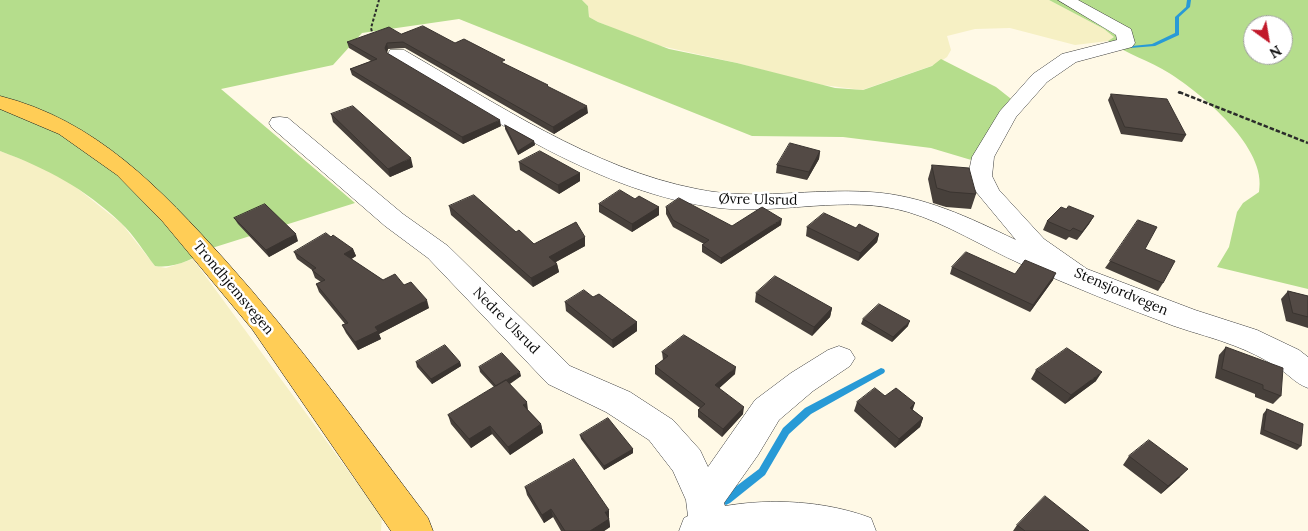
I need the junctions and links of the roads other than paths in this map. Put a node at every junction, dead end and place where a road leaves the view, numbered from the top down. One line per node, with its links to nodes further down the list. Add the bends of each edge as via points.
1 (1066, 0): 5 (street, Stensjordvegen, via 1125,33 1126,43 1069,58 1040,78 1007,115 983,157 980,176 989,193 1035,246)
2 (397, 54): 5 (street, Øvre Ulsrud, via 554,143 640,180 727,203 866,198 896,202 929,211)
3 (0, 102): 9 (main road, Trondhjemsvegen, via 67,129 125,170 172,216 263,321)
4 (280, 123): 8 (street, Nedre Ulsrud, via 394,220 438,252 559,375 618,402 661,430 687,460)
5 (1077, 276): 7 (street, Stensjordvegen, via 1184,318 1246,338 1288,358)
6 (839, 358): 8 (street, via 767,410)
7 (1308, 375)
8 (704, 519): 10 (street, via 830,523)
9 (414, 531)
10 (857, 531)

